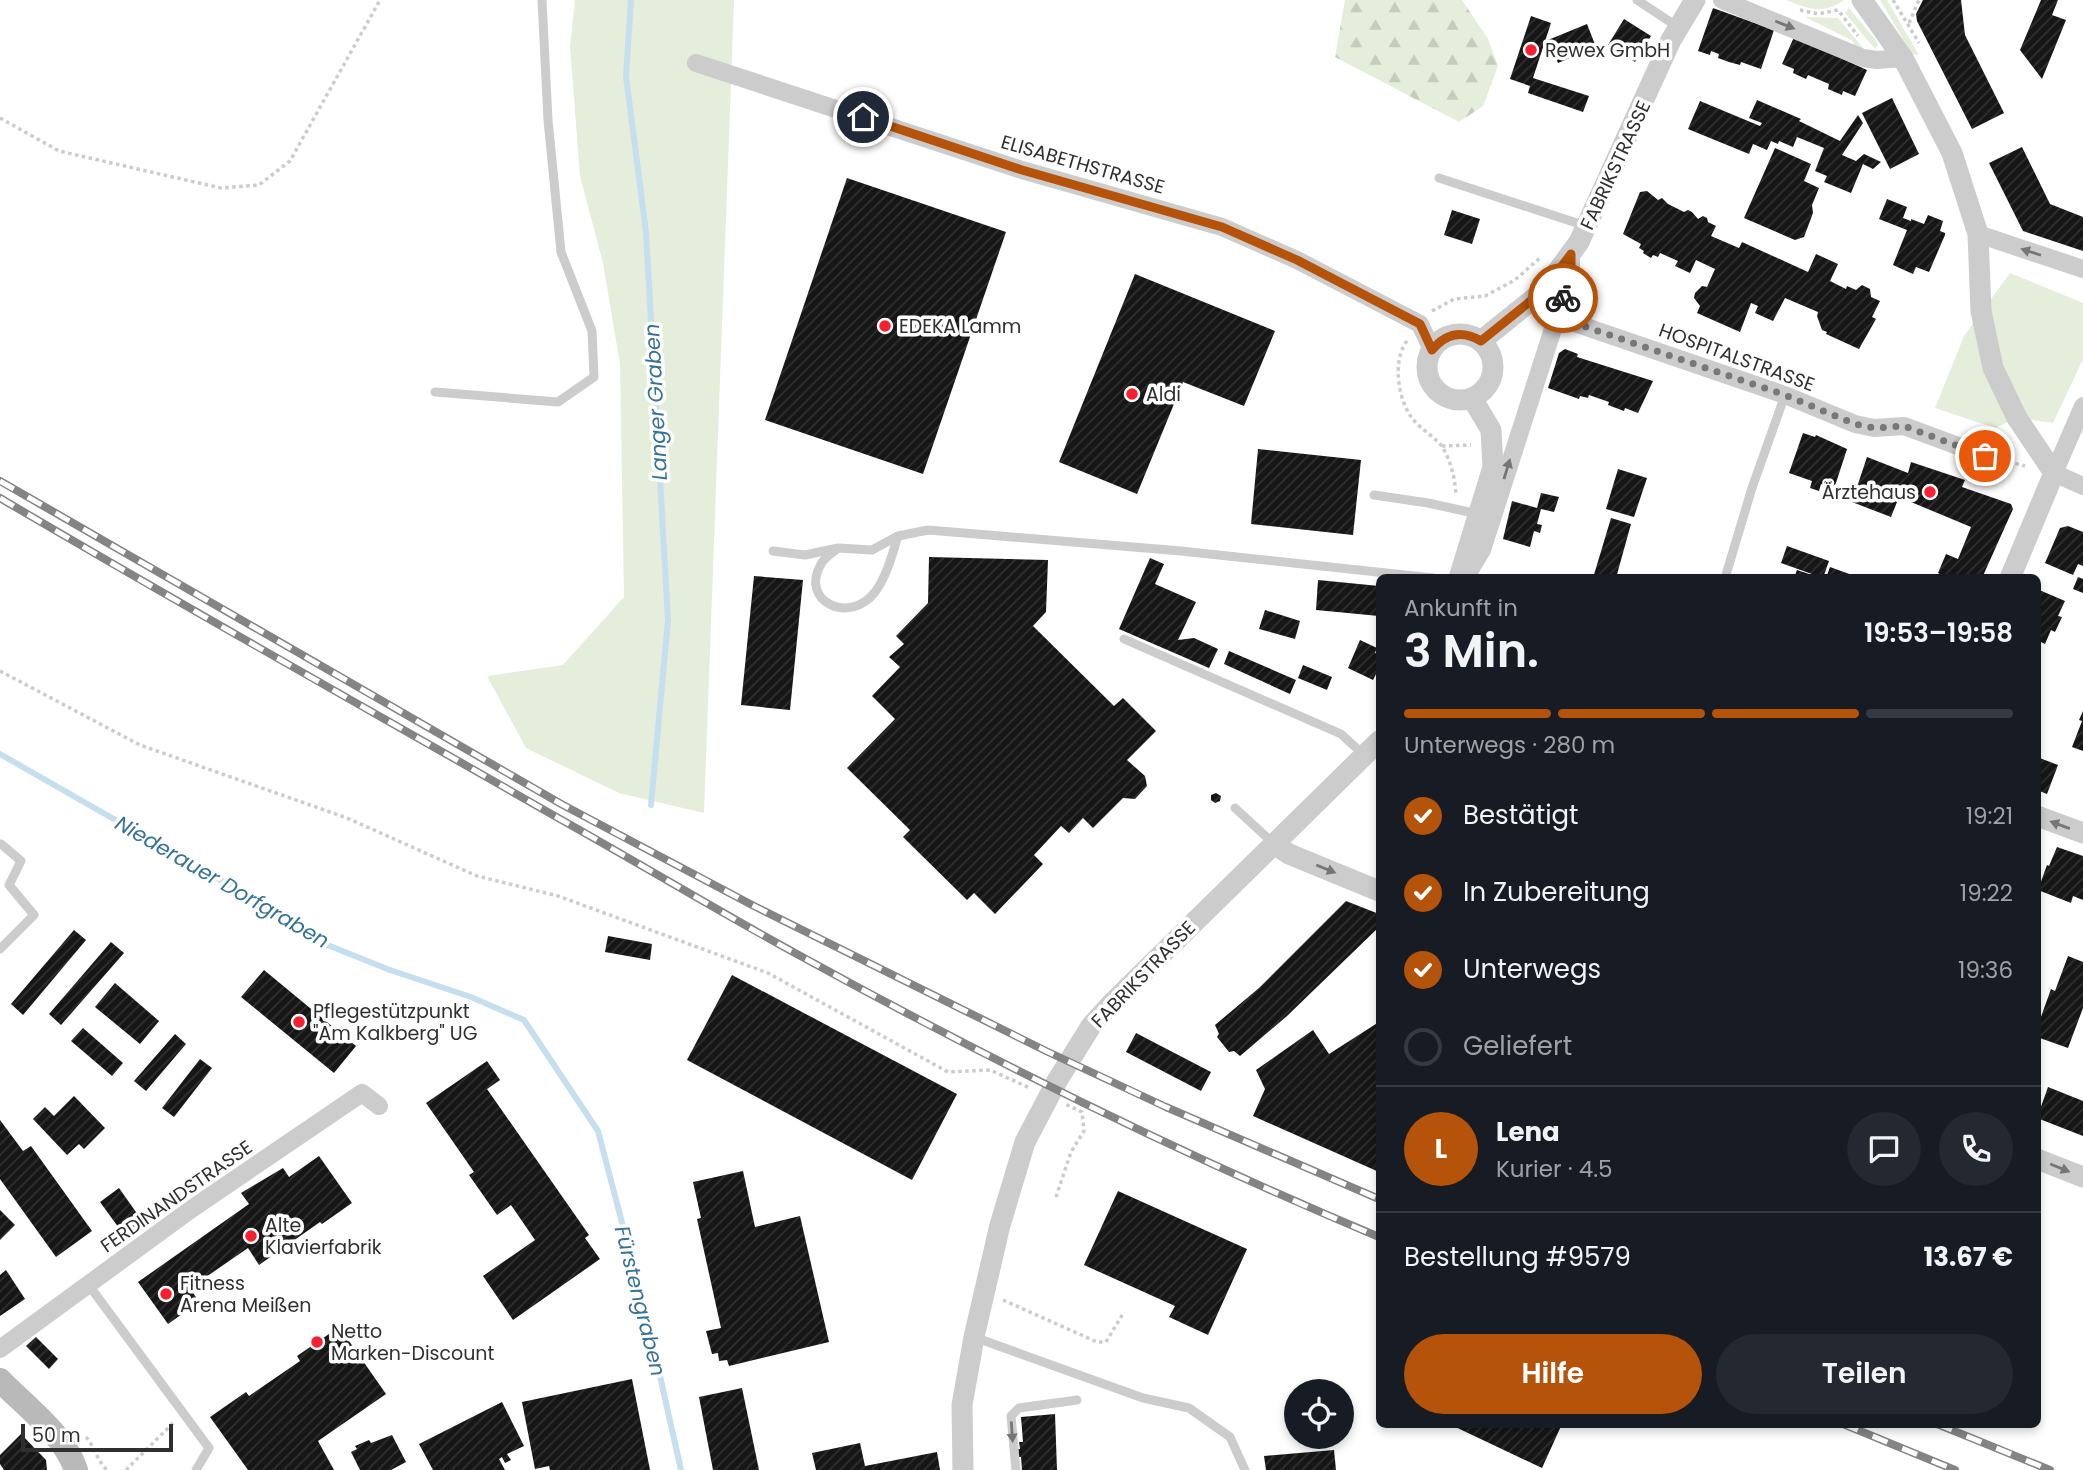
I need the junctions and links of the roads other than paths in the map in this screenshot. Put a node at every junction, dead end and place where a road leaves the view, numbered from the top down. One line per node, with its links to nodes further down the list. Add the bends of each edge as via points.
1 (541, 0): 17 (lane, via 561,252 592,331 594,377 558,401)
2 (1637, 0): 6 (lane)
3 (1695, 0): 6 (street, FABRIKSTRASSE)
4 (1722, 0): 7 (street, one-way to 7, via 1863,58)
5 (1862, 0): 7 (street)
6 (1678, 27): 10 (street, FABRIKSTRASSE)
7 (1903, 58): 11 (street, via 1952,153)
8 (696, 63): 16 (street, ELISABETHSTRASSE, via 1022,170 1222,227 1420,324)
9 (1439, 178): 10 (lane)
10 (1587, 227): 12 (street, FABRIKSTRASSE)
11 (1978, 234): 13 (street, one-way to 11); 22 (street, via 1981,311 1993,368 2017,418)
12 (1571, 254): 14 (street, via 1571,273); 15 (street, FABRIKSTRASSE, via 1543,291)
13 (2083, 269)
14 (1557, 317): 18 (street, HOSPITALSTRASSE); 31 (street, one-way to 14, via 1482,550)
15 (1481, 341): 16 (street, via 1460,333); 19 (street, via 1493,360 1493,371 1486,388)
16 (1432, 350): 19 (street, via 1427,363 1432,384 1450,398)
17 (436, 392)
18 (1785, 395): 21 (street, HOSPITALSTRASSE, via 1855,424 1904,426); 32 (lane)
19 (1472, 398): 25 (street, via 1491,430 1493,448 1493,467)
20 (2083, 406): 22 (street)
21 (1985, 456)
22 (2054, 473): 23 (street); 33 (street)
23 (2083, 486)
24 (1374, 495): 25 (lane)
25 (1480, 514): 30 (street)
26 (898, 536): 27 (lane, via 872,550); 27 (lane, via 874,594 861,605 845,609 831,607 820,598 815,579 821,562); 29 (lane, via 928,530)
27 (838, 548): 28 (lane, via 805,555)
28 (773, 551)
29 (1396, 574)
30 (1461, 574)
31 (1467, 574)
32 (1726, 574)
33 (2012, 574)
34 (1124, 639): 35 (lane)
35 (1372, 748): 40 (street, FABRIKSTRASSE)
36 (1235, 808): 40 (lane)
37 (2041, 817): 38 (street, one-way to 37)
38 (2083, 833)
39 (1, 844): 42 (lane, via 21,861 9,885 33,915)
40 (1274, 844): 41 (street, one-way to 41); 47 (street, FABRIKSTRASSE, via 1091,1026 1057,1081 1025,1142)
41 (1376, 890)
42 (0, 949)
43 (379, 1106): 46 (street, FERDINANDSTRASSE, via 362,1093)
44 (2041, 1161): 45 (street, one-way to 45)
45 (2083, 1177)
46 (88, 1284): 48 (street, FERDINANDSTRASSE); 52 (lane, via 209,1448)
47 (974, 1337): 53 (street, FABRIKSTRASSE, via 962,1405); 55 (lane, via 1143,1398 1189,1408 1230,1437)
48 (0, 1349)
49 (0, 1380): 51 (main road, via 55,1435)
50 (1077, 1400): 54 (lane, one-way to 54, via 1019,1408 1011,1416)
51 (76, 1470)
52 (195, 1470)
53 (963, 1470)
54 (1016, 1470)
55 (1245, 1470)

